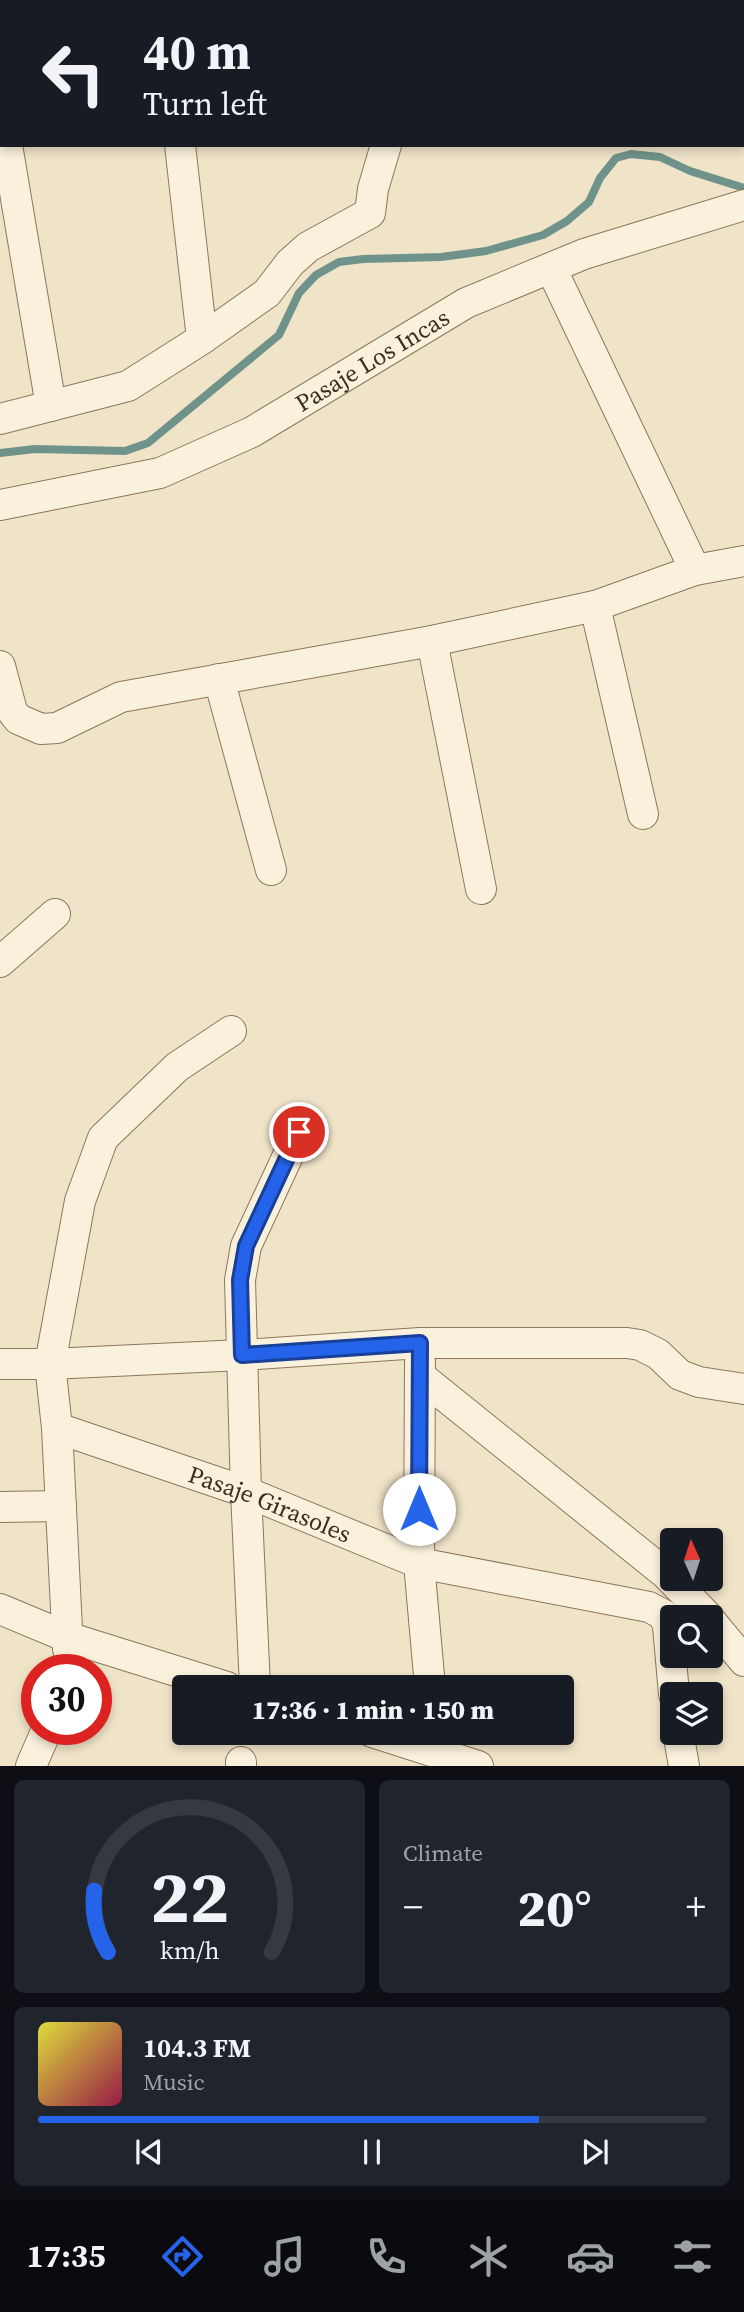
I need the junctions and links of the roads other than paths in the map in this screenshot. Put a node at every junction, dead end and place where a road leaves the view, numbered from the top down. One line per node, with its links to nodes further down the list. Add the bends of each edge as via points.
1 (6, 147): 7 (street)
2 (180, 147): 6 (street)
3 (385, 147): 6 (street, via 370,213 308,247 267,293)
4 (744, 205): 5 (street, Pasaje Los Incas)
5 (551, 268): 9 (street, Pasaje Los Incas, via 466,303 252,432 160,473); 11 (street)
6 (202, 339): 7 (street, via 128,386)
7 (51, 406): 8 (street)
8 (0, 419)
9 (0, 505)
10 (744, 561): 11 (street)
11 (695, 570): 12 (street)
12 (595, 606): 13 (street); 16 (street)
13 (432, 641): 15 (street); 18 (street)
14 (0, 666): 15 (street, via 12,711 18,719 41,729 57,728 121,697)
15 (219, 678): 17 (street)
16 (643, 814)
17 (271, 870)
18 (481, 889)
19 (55, 914): 20 (street)
20 (0, 962)
21 (231, 1031): 26 (street, via 177,1067 103,1138 80,1201)
22 (299, 1132): 24 (street, via 246,1246 240,1280)
23 (420, 1343): 24 (street); 27 (street); 28 (street, via 627,1343 657,1354 680,1375)
24 (242, 1355): 26 (street); 30 (street)
25 (0, 1364): 26 (street)
26 (50, 1364): 29 (street)
27 (420, 1376): 33 (street); 34 (street, via 666,1574)
28 (744, 1390)
29 (57, 1428): 30 (street, Pasaje Girasoles); 31 (street)
30 (246, 1492): 33 (street, Pasaje Girasoles); 41 (street)
31 (61, 1506): 32 (street); 37 (street)
32 (0, 1507)
33 (419, 1563): 42 (street); 43 (street, Pasaje Girasoles, via 649,1607 664,1615 668,1626)
34 (696, 1605)
35 (0, 1609): 37 (street)
36 (723, 1635): 39 (street)
37 (67, 1637): 38 (street); 40 (street)
38 (70, 1654)
39 (744, 1661)
40 (189, 1675)
41 (254, 1675)
42 (429, 1675)
43 (673, 1682)
44 (40, 1745): 47 (street)
45 (439, 1745): 48 (street)
46 (680, 1745): 49 (street)
47 (31, 1766)
48 (478, 1766)
49 (684, 1766)

